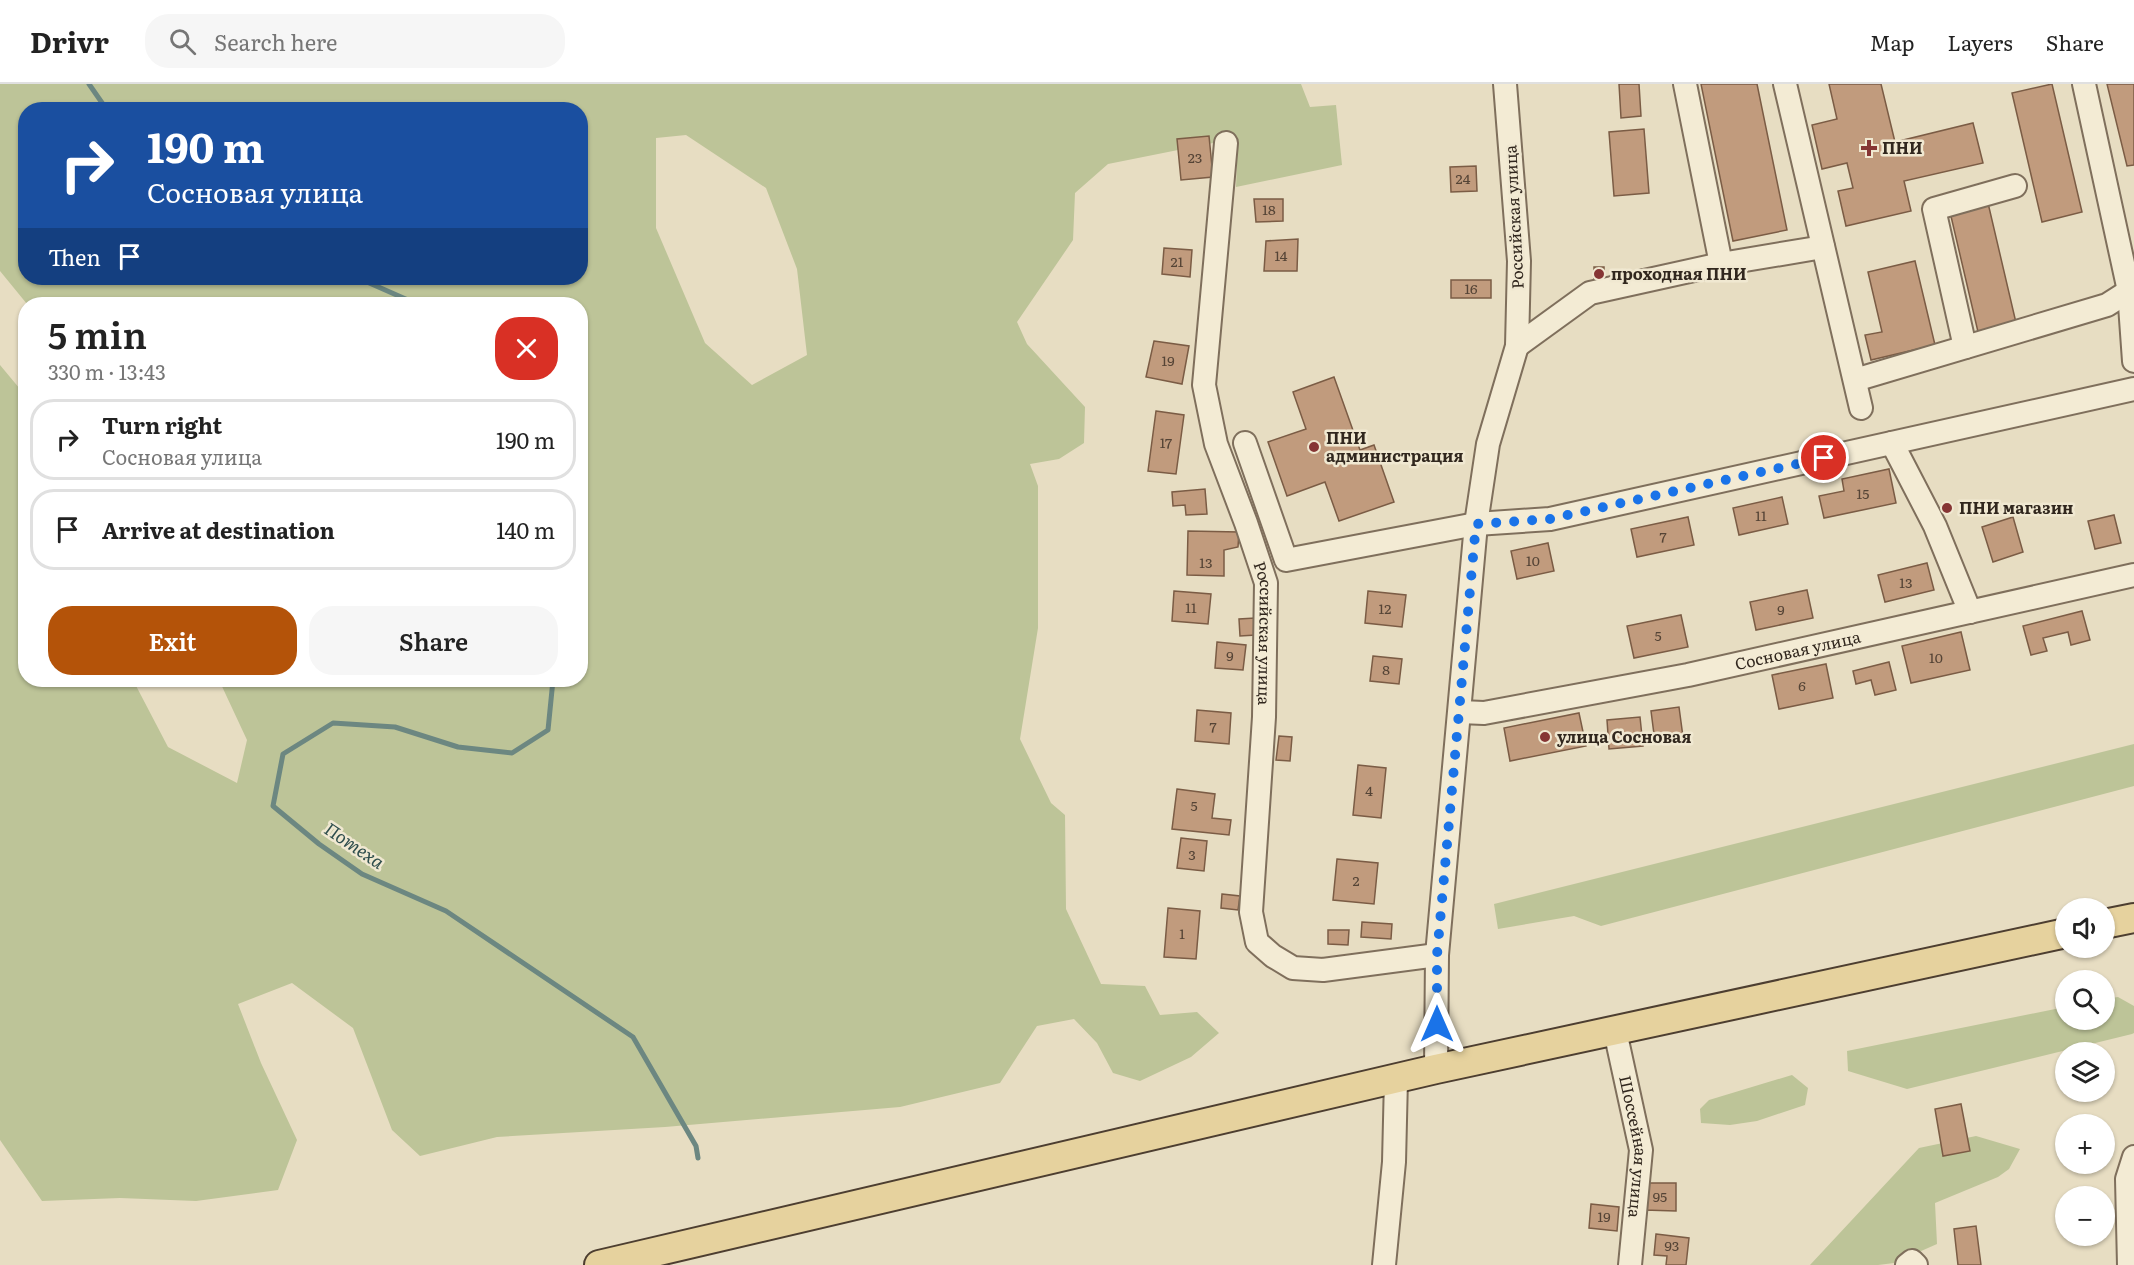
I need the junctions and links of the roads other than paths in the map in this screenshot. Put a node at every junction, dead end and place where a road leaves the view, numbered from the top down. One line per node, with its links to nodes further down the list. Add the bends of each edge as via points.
1 (1505, 84): 10 (street, Российская улица, via 1519,261)
2 (1685, 84): 8 (street)
3 (1785, 84): 7 (street)
4 (2084, 84): 9 (street)
5 (1226, 143): 23 (street, Российская улица, via 1204,384 1216,444 1266,583 1264,717 1251,912 1257,942 1293,968 1323,970)
6 (2015, 186): 11 (street, via 1934,209)
7 (1823, 247): 8 (street); 13 (street)
8 (1721, 264): 10 (street, via 1590,293)
9 (2130, 281): 11 (street, via 2107,305); 12 (street)
10 (1517, 346): 18 (street, Российская улица, via 1488,444)
11 (1965, 347): 13 (street)
12 (2134, 361)
13 (1855, 380): 15 (street)
14 (2134, 389): 17 (street)
15 (1861, 408)
16 (1245, 443): 18 (street, via 1286,560)
17 (1892, 443): 18 (street, via 1550,519); 20 (street, via 1935,526)
18 (1476, 524): 21 (street, Российская улица)
19 (2134, 575): 20 (street, Сосновая улица)
20 (1970, 612): 21 (street, Сосновая улица, via 1688,675 1485,713)
21 (1460, 712): 23 (street, Российская улица)
22 (2055, 935): 24 (main road)
23 (1437, 955): 25 (street, Российская улица)
24 (1615, 1031): 25 (main road); 30 (street, Шоссейная улица, via 1641,1150)
25 (1436, 1069): 26 (main road)
26 (1396, 1079): 28 (main road); 29 (street, via 1394,1162)
27 (2134, 1157): 33 (street, via 2127,1179)
28 (599, 1265)
29 (1384, 1265)
30 (1630, 1265)
31 (1907, 1265): 32 (street, via 1912,1261)
32 (1916, 1265)
33 (2128, 1265)

